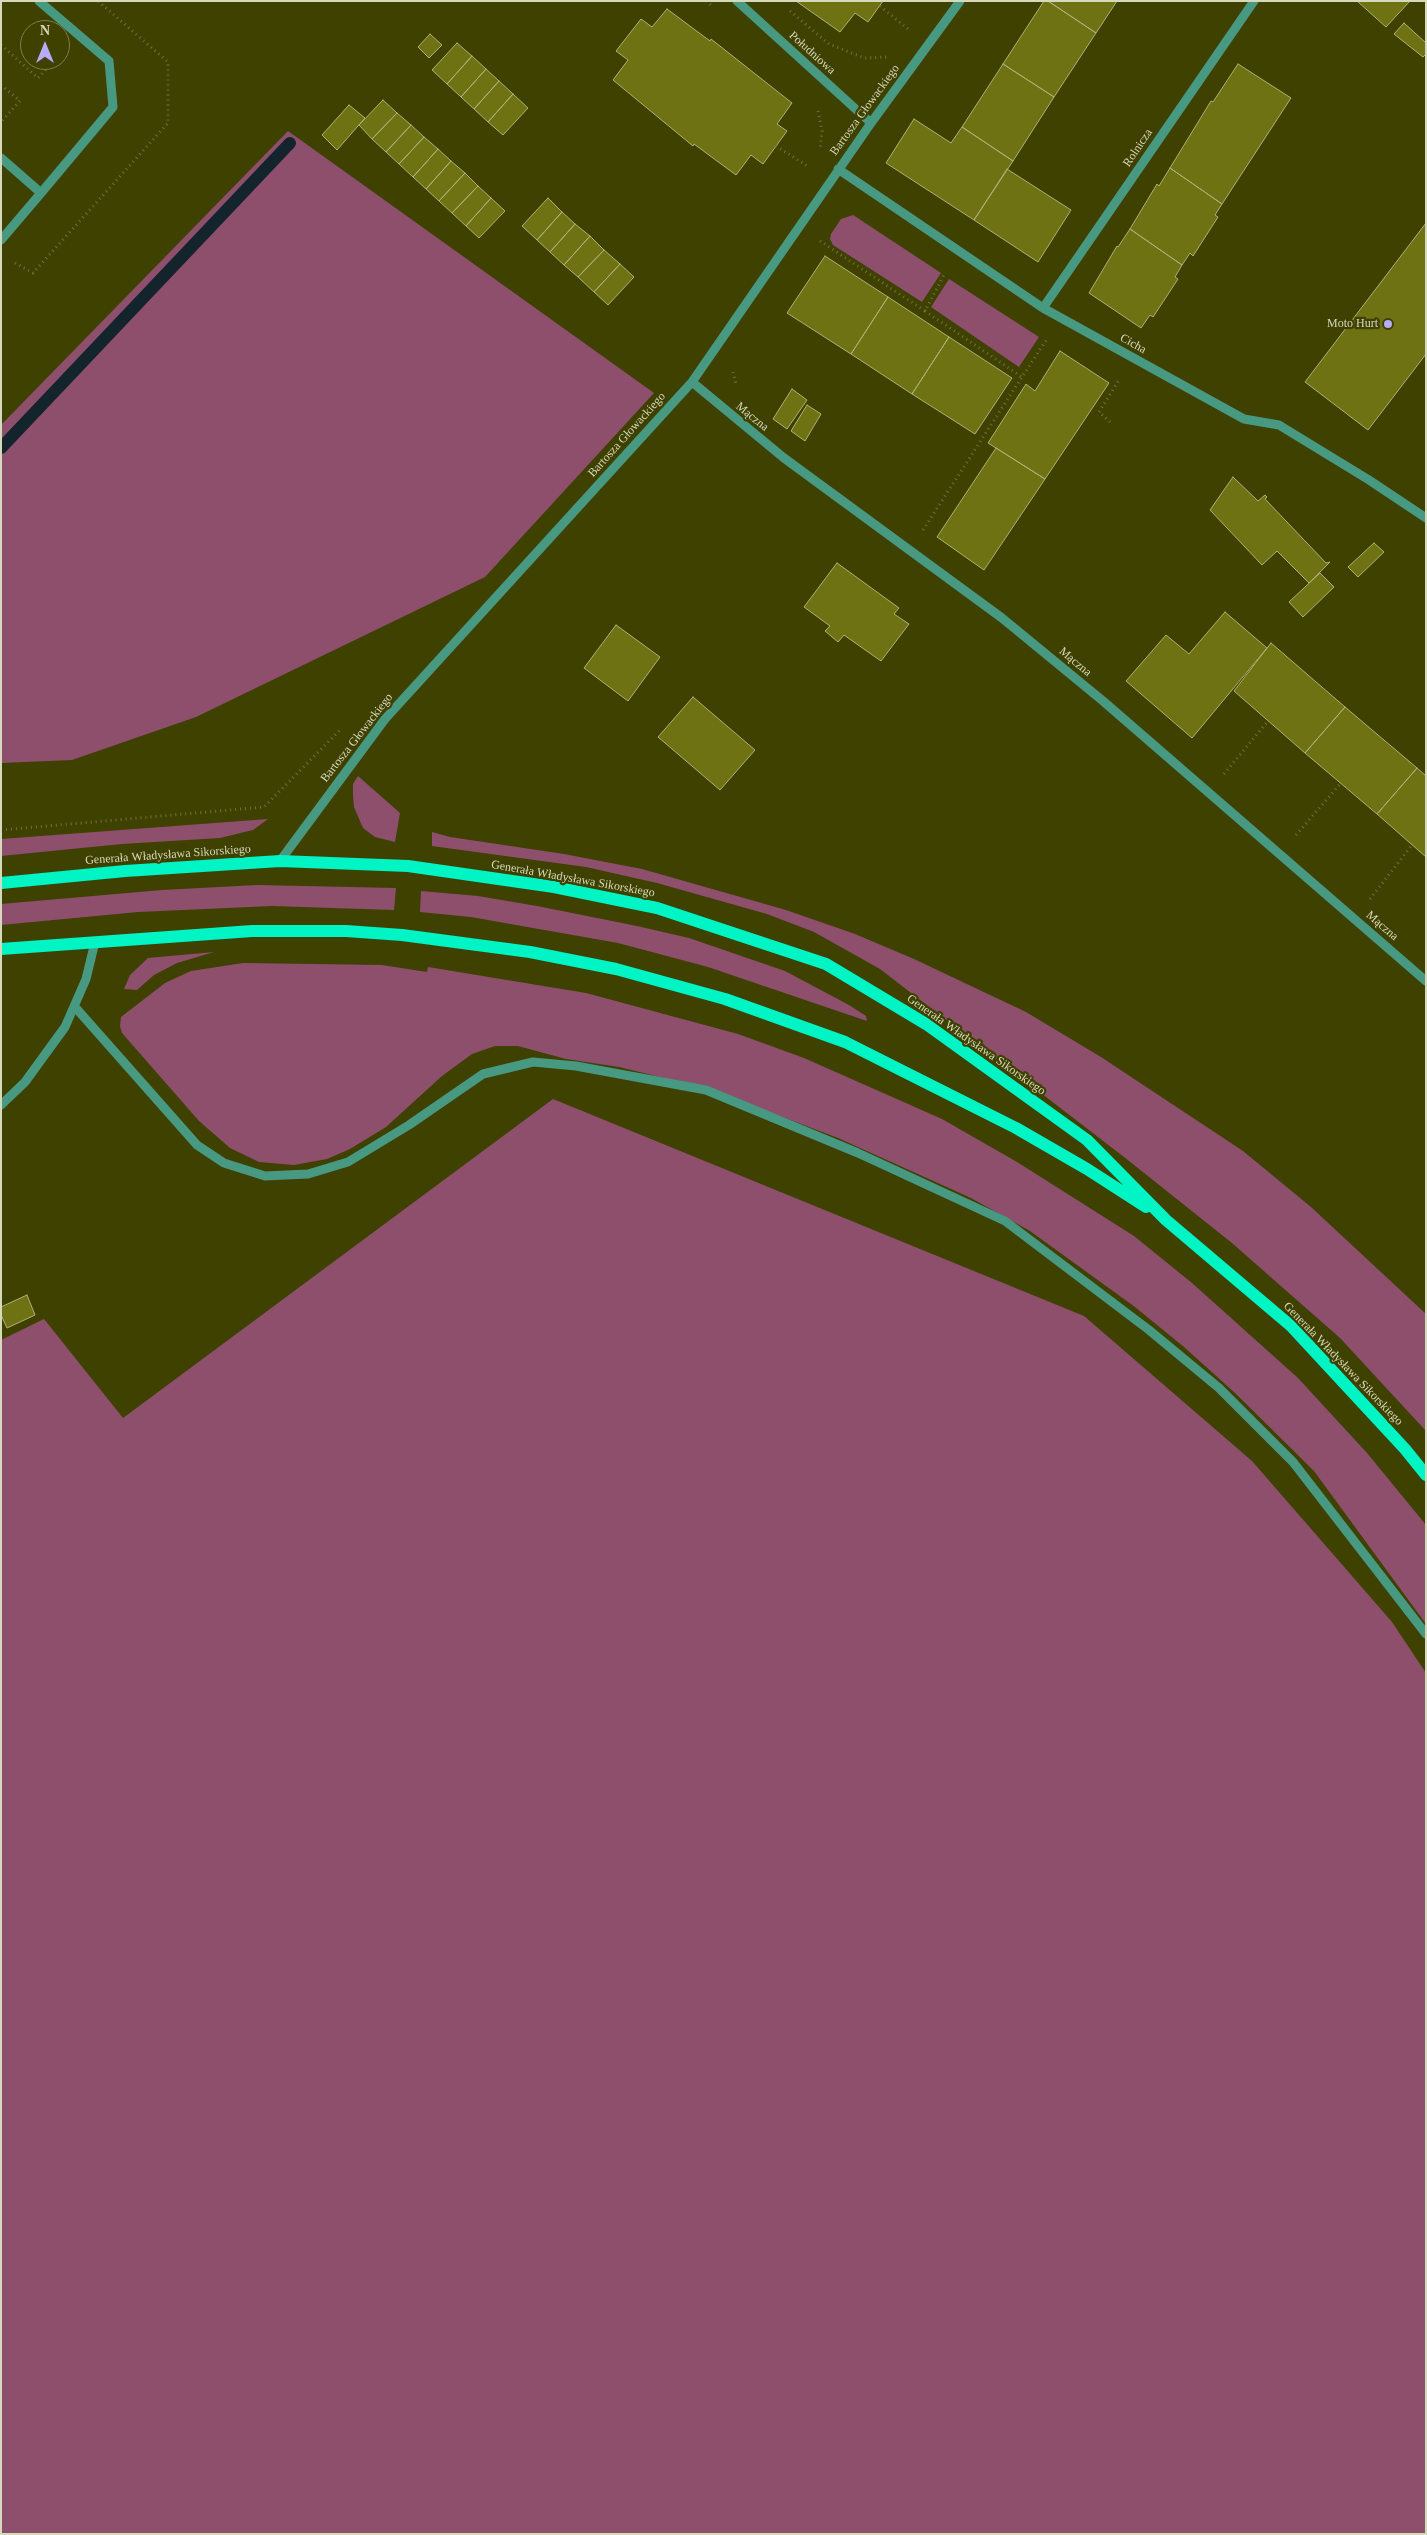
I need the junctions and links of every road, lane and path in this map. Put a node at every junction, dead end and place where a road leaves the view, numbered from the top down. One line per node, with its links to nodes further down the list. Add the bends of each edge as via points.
1 (39, 1): 24 (street, via 108,61 113,107)
2 (706, 1): 7 (path)
3 (737, 1): 18 (street, Południowa)
4 (960, 1): 18 (street, Bartosza Głowackiego)
5 (1254, 1): 30 (street, Rolnicza)
6 (880, 6): 9 (path)
7 (713, 7)
8 (786, 7): 11 (path, via 829,44 864,58)
9 (913, 34)
10 (1, 45): 12 (path)
11 (891, 57)
12 (20, 62)
13 (29, 70): 14 (path, via 38,78)
14 (46, 70)
15 (1, 85): 17 (path, via 20,101)
16 (816, 106): 20 (path, via 822,131)
17 (1, 122)
18 (871, 123): 23 (street, Bartosza Głowackiego)
19 (776, 146): 22 (path, via 809,168)
20 (816, 155)
21 (1, 158): 24 (street)
22 (813, 161)
23 (838, 170): 30 (street, Cicha); 37 (street, Bartosza Głowackiego)
24 (41, 193): 26 (street)
25 (825, 234): 27 (path)
26 (1, 240)
27 (819, 241): 28 (path); 31 (path)
28 (814, 248)
29 (947, 269): 31 (path)
30 (1043, 308): 39 (street, Cicha, via 1244,419 1279,425)
31 (925, 311): 36 (path)
32 (1050, 334): 36 (path)
33 (737, 364): 34 (path)
34 (733, 372)
35 (1112, 374): 38 (path, via 1119,378 1099,412)
36 (1022, 377): 40 (path, via 921,532)
37 (692, 382): 52 (street, Bartosza Głowackiego, via 385,719); 59 (street, Mączna, via 784,458 1002,618)
38 (1110, 422)
39 (1426, 518)
40 (929, 538)
41 (1268, 721): 44 (path)
42 (341, 729): 47 (path, via 264,807)
43 (1216, 770): 44 (path)
44 (1223, 776): 45 (path)
45 (1230, 782)
46 (1341, 783): 49 (path)
47 (1, 830)
48 (1290, 832): 49 (path)
49 (1295, 836): 50 (path)
50 (1303, 842)
51 (1412, 845): 55 (path)
52 (280, 861): 53 (main road, Generała Władysława Sikorskiego); 62 (main road, Generała Władysława Sikorskiego, via 408,866 554,887 657,908 826,964 926,1024 1087,1140)
53 (1, 883)
54 (1362, 893): 55 (path)
55 (1370, 900): 56 (path)
56 (1376, 906)
57 (95, 942): 58 (main road, Generała Władysława Sikorskiego); 60 (street); 62 (main road, Generała Władysława Sikorskiego, via 252,931 346,931 402,935 616,968 725,999 845,1042 1016,1128)
58 (1, 949)
59 (1426, 980)
60 (75, 1007): 61 (street, via 49,1052); 64 (street, via 197,1145 224,1164 265,1176 308,1174 348,1162 483,1074 532,1062 576,1066 706,1090 884,1165 1005,1221 1149,1330 1219,1388 1293,1462)
61 (1, 1105)
62 (1166, 1220): 63 (main road, Generała Władysława Sikorskiego, via 1290,1326)
63 (1426, 1476)
64 (1426, 1634)

